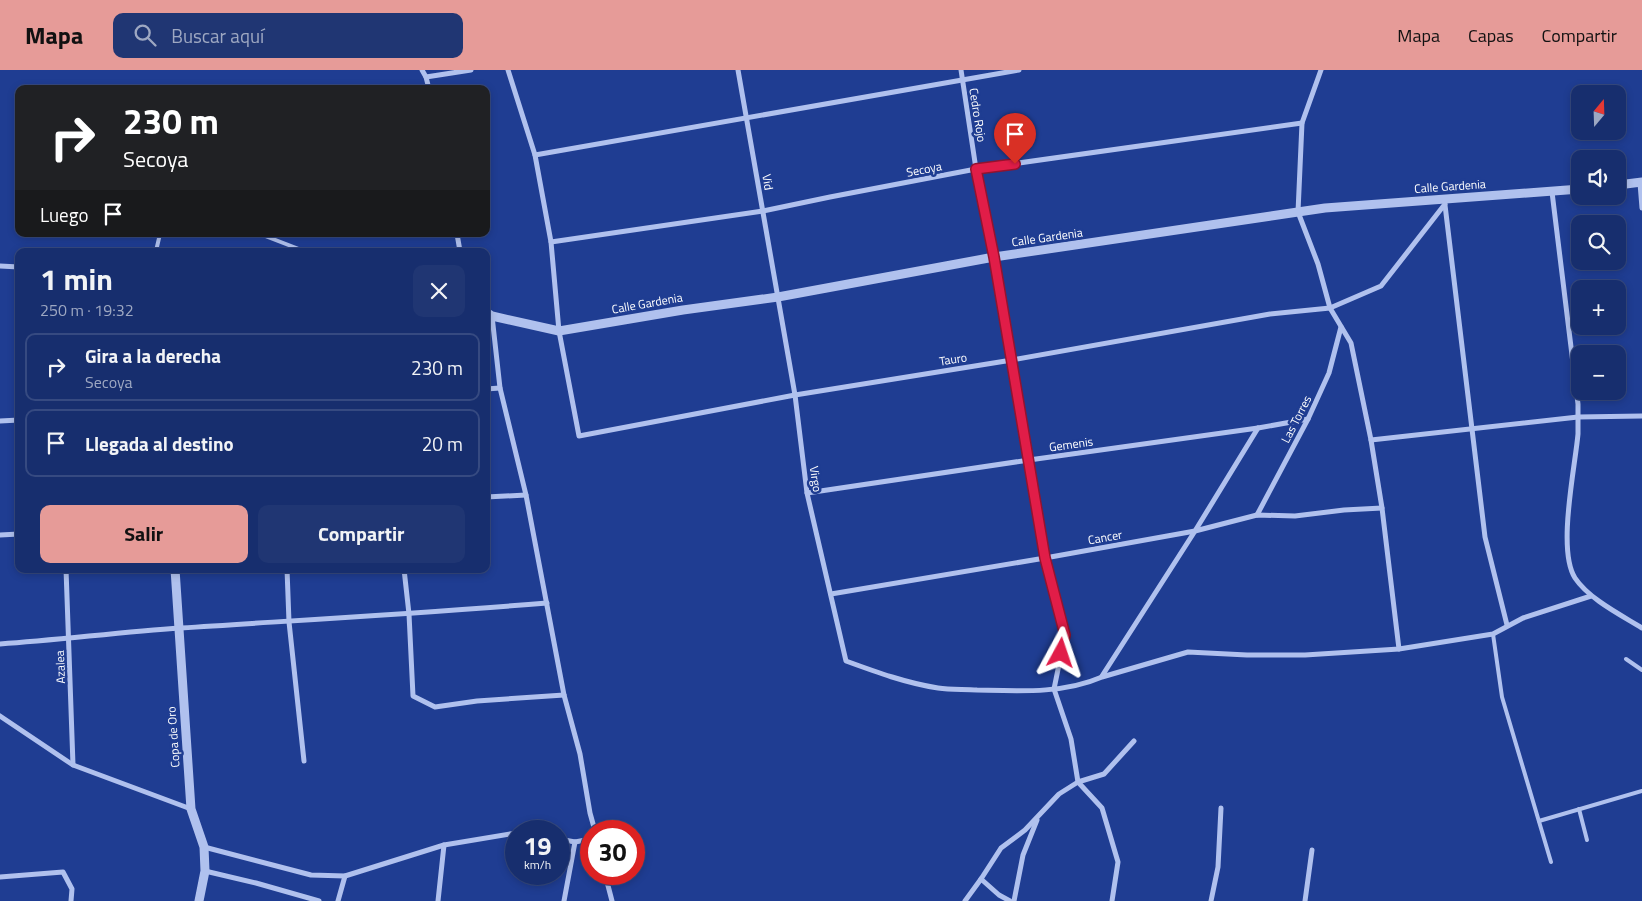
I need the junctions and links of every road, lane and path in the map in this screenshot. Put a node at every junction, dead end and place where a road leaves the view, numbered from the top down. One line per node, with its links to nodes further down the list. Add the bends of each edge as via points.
1 (422, 70): 8 (street)
2 (470, 70): 8 (street)
3 (508, 70): 13 (street)
4 (738, 70): 11 (street, Vid)
5 (961, 70): 9 (street, Cedro Rojo)
6 (1019, 70): 9 (street)
7 (1321, 70): 12 (street)
8 (426, 77): 10 (street)
9 (962, 80): 11 (street); 14 (street, Cedro Rojo)
10 (427, 85)
11 (747, 118): 13 (street); 21 (street, Vid)
12 (1302, 123): 14 (street, Secoya); 22 (street)
13 (535, 155): 24 (street)
14 (976, 169): 21 (street, Secoya); 26 (street, Cedro Rojo)
15 (1641, 182): 16 (street); 20 (street)
16 (1626, 184)
17 (1571, 190): 18 (street, Calle Gardenia)
18 (1552, 192): 19 (street, Calle Gardenia); 40 (street)
19 (1445, 202): 22 (street, Calle Gardenia); 30 (street, via 1381,286); 45 (street)
20 (1642, 208)
21 (763, 212): 24 (street, Secoya); 29 (street, Vid)
22 (1298, 212): 26 (street, Calle Gardenia); 30 (street, via 1318,264)
23 (268, 237): 25 (lane)
24 (551, 242): 34 (street)
25 (296, 248)
26 (994, 257): 29 (street, Calle Gardenia); 35 (street, Cedro Rojo)
27 (0, 266): 28 (street)
28 (15, 267)
29 (778, 297): 34 (street, Calle Gardenia); 38 (street, Virgo)
30 (1330, 308): 33 (street); 35 (street, Tauro, via 1270,314)
31 (490, 314): 34 (street, Calle Gardenia)
32 (490, 321): 36 (street)
33 (1341, 327): 41 (street, Las Torres, via 1329,373); 46 (street, via 1351,343)
34 (559, 331): 38 (street, Tauro, via 579,436)
35 (1012, 360): 38 (street, Tauro); 47 (street, Cedro Rojo)
36 (500, 388): 37 (street); 49 (street)
37 (490, 389)
38 (795, 395): 48 (street, Virgo)
39 (1642, 416): 40 (street)
40 (1578, 417): 45 (street); 62 (street, via 1566,538 1568,561 1575,578)
41 (1308, 419): 44 (street, Gemenis); 52 (street, Las Torres)
42 (15, 420): 43 (street)
43 (0, 421)
44 (1258, 428): 47 (street, Gemenis); 53 (street)
45 (1473, 430): 46 (street); 66 (street, via 1485,537)
46 (1372, 440): 51 (street)
47 (1028, 460): 48 (street, Gemenis); 56 (street, Cedro Rojo)
48 (807, 493): 61 (street, Virgo)
49 (526, 495): 50 (street); 63 (street)
50 (490, 497)
51 (1382, 508): 52 (street, Cancer, via 1295,516); 72 (street)
52 (1257, 515): 53 (street, Cancer)
53 (1195, 531): 56 (street, Cancer); 75 (street)
54 (15, 534): 55 (street)
55 (0, 535)
56 (1045, 558): 61 (street, Cancer); 76 (street, Cedro Rojo, via 1065,635)
57 (66, 573): 70 (street, Azalea)
58 (175, 573): 67 (street, Copa de Oro)
59 (288, 573): 65 (street)
60 (404, 573): 64 (street)
61 (831, 594): 76 (street, Virgo, via 846,662 890,678 940,688)
62 (1591, 596): 66 (street); 68 (street)
63 (546, 603): 64 (street); 77 (street)
64 (409, 614): 65 (street); 77 (street, via 413,696 435,707)
65 (289, 622): 67 (street); 80 (street)
66 (1508, 625): 69 (street)
67 (179, 628): 70 (street); 85 (street, Copa de Oro)
68 (1642, 628)
69 (1493, 634): 72 (street); 89 (lane, via 1502,697)
70 (69, 640): 71 (street); 81 (street, Azalea)
71 (0, 644)
72 (1399, 649): 75 (street, via 1305,655 1188,652)
73 (1626, 659): 74 (lane)
74 (1642, 670)
75 (1102, 676): 76 (street)
76 (1054, 690): 82 (street, via 1071,739)
77 (564, 694): 88 (street, via 580,754)
78 (0, 716): 81 (street)
79 (1134, 741): 82 (street, via 1104,774)
80 (304, 761)
81 (73, 764): 85 (street)
82 (1078, 782): 87 (street, via 1059,794); 113 (street, via 1102,808 1118,862)
83 (1642, 791): 86 (lane)
84 (1221, 808): 114 (street, via 1218,867)
85 (191, 809): 96 (street, Copa de Oro)
86 (1579, 809): 89 (lane); 91 (lane)
87 (1039, 814): 102 (street, via 1025,830 1001,848); 112 (street, via 1023,856)
88 (592, 820)
89 (1539, 821): 98 (lane)
90 (505, 836): 95 (street)
91 (1587, 840)
92 (570, 841): 94 (street)
93 (580, 841): 94 (street)
94 (575, 842): 109 (street)
95 (444, 845): 100 (street); 108 (street)
96 (204, 847): 99 (street, Copa de Oro); 100 (street, via 311,875)
97 (1312, 850): 115 (street)
98 (1551, 862)
99 (205, 871): 105 (street, Copa de Oro); 106 (street)
100 (345, 876): 107 (street)
101 (0, 877): 104 (street, via 63,872 72,889)
102 (981, 879): 111 (street); 112 (street, via 999,895)
103 (608, 885): 110 (street)
104 (70, 901)
105 (199, 901)
106 (318, 901)
107 (338, 901)
108 (438, 901)
109 (564, 901)
110 (612, 901)
111 (965, 901)
112 (1012, 901)
113 (1112, 901)
114 (1211, 901)
115 (1305, 901)

